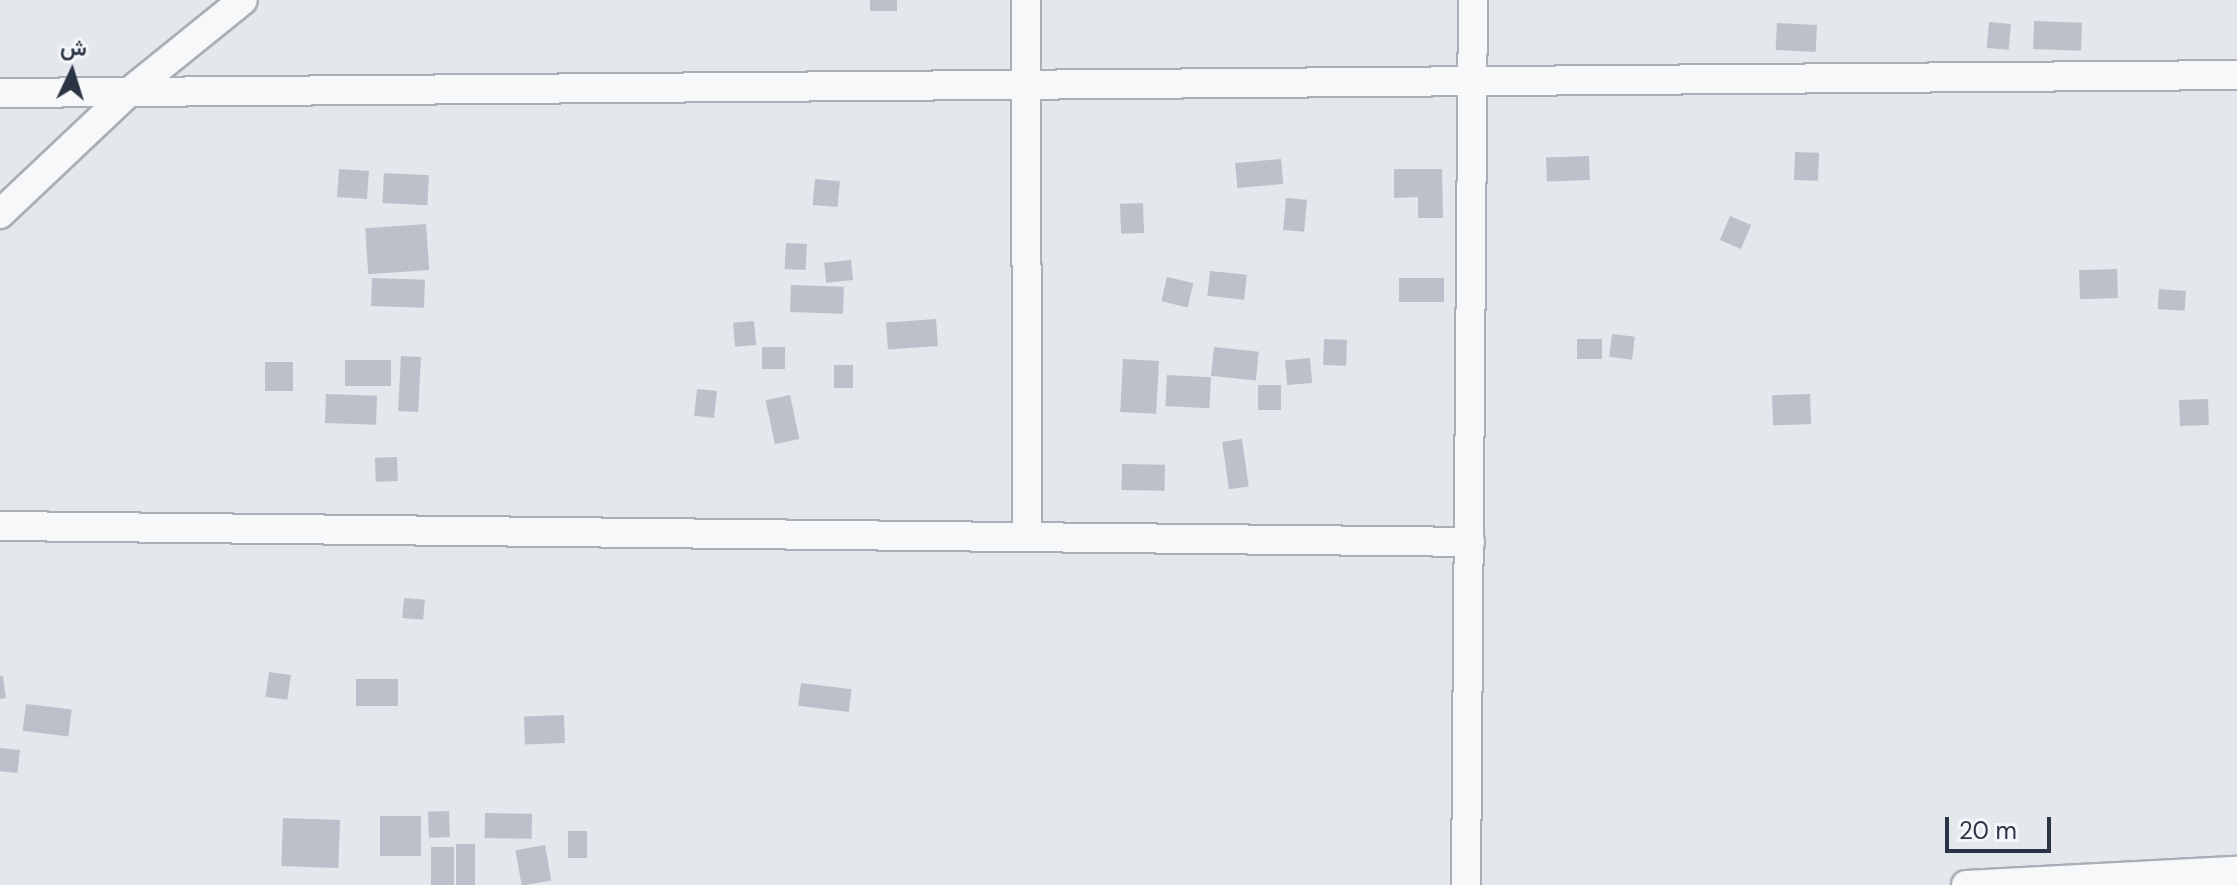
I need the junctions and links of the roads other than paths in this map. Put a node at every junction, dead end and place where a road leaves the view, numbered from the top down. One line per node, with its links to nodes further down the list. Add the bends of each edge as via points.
1 (243, 0): 7 (street)
2 (1026, 0): 6 (street)
3 (1473, 0): 5 (street)
4 (2237, 75): 5 (street)
5 (1474, 81): 6 (street); 12 (street)
6 (1026, 84): 7 (street); 11 (street)
7 (129, 92): 8 (street); 9 (street)
8 (0, 93)
9 (0, 214)
10 (0, 526): 11 (street)
11 (1027, 537): 12 (street)
12 (1470, 542): 14 (street)
13 (2237, 871): 15 (street)
14 (1466, 885)
15 (1966, 885)

